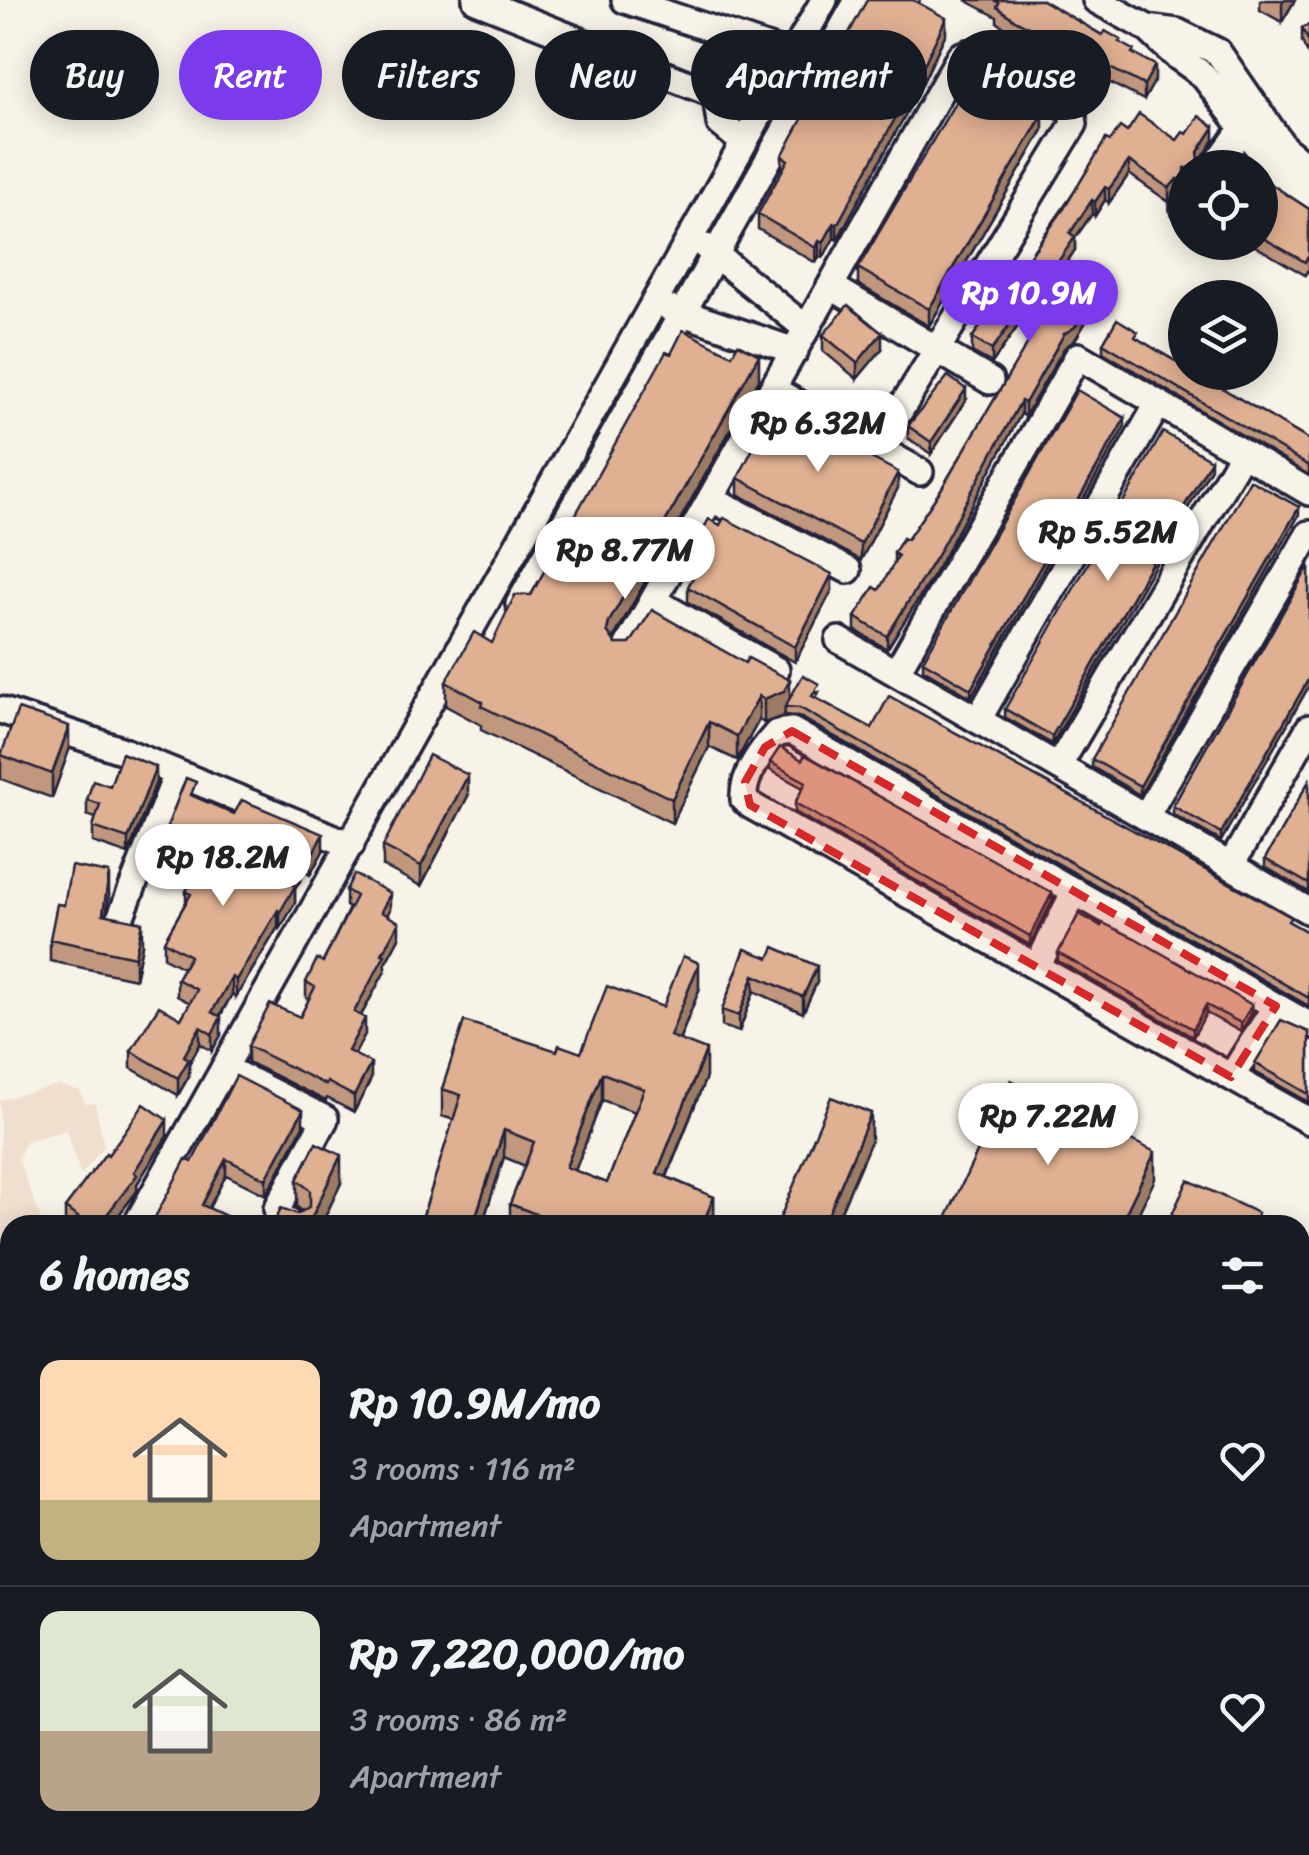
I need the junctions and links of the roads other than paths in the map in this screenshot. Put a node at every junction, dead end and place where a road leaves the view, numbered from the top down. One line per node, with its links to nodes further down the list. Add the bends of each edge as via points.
1 (476, 0): 9 (street)
2 (625, 0): 7 (street)
3 (824, 0): 8 (street)
4 (858, 0): 22 (street)
5 (1096, 0): 6 (street)
6 (1147, 28): 12 (street, via 1202,75); 16 (street, via 1177,32 1218,52)
7 (714, 30)
8 (807, 30)
9 (691, 85)
10 (720, 120): 13 (street)
11 (756, 120): 13 (street)
12 (1244, 126): 14 (street); 15 (street)
13 (743, 142): 21 (street)
14 (1227, 150)
15 (1272, 150)
16 (1273, 150)
17 (1278, 154): 18 (street)
18 (1309, 168)
19 (1278, 174): 20 (street)
20 (1309, 196)
21 (691, 235): 22 (street); 24 (street)
22 (717, 256): 25 (street); 26 (street)
23 (832, 286): 26 (street); 27 (street); 27 (street, via 964,53 1072,110 1074,124)
24 (653, 303): 25 (street); 50 (street)
25 (684, 314): 26 (street); 39 (street)
26 (801, 340): 29 (street)
27 (940, 348): 28 (street); 31 (street)
28 (990, 381)
29 (772, 389): 31 (street); 35 (street)
30 (1158, 404): 32 (street); 43 (street, via 1084,356 1073,359); 45 (street)
31 (877, 448): 33 (street)
32 (1242, 454): 34 (street); 47 (street)
33 (920, 472)
34 (1309, 492)
35 (712, 499): 37 (street); 38 (street)
36 (1309, 534): 49 (street)
37 (848, 570)
38 (654, 600): 41 (street); 42 (street)
39 (519, 604)
40 (839, 640): 43 (street)
41 (623, 654)
42 (776, 670)
43 (897, 672): 45 (street)
44 (0, 710): 48 (street)
45 (979, 718): 47 (street)
46 (1309, 728): 51 (street)
47 (1060, 765): 49 (street)
48 (176, 774): 50 (street); 54 (street)
49 (1146, 816): 51 (street)
50 (351, 845): 58 (street)
51 (1231, 865): 53 (street)
52 (1076, 892): 55 (street); 55 (street, via 792,731 777,732 745,782 750,805); 56 (street)
53 (1309, 911)
54 (119, 921)
55 (1038, 965): 59 (street)
56 (1276, 1006): 57 (street); 59 (street)
57 (1309, 1024)
58 (224, 1068): 61 (street); 62 (street, via 325,1120)
59 (1231, 1077): 60 (street)
60 (1309, 1121)
61 (142, 1215)
62 (278, 1215)

